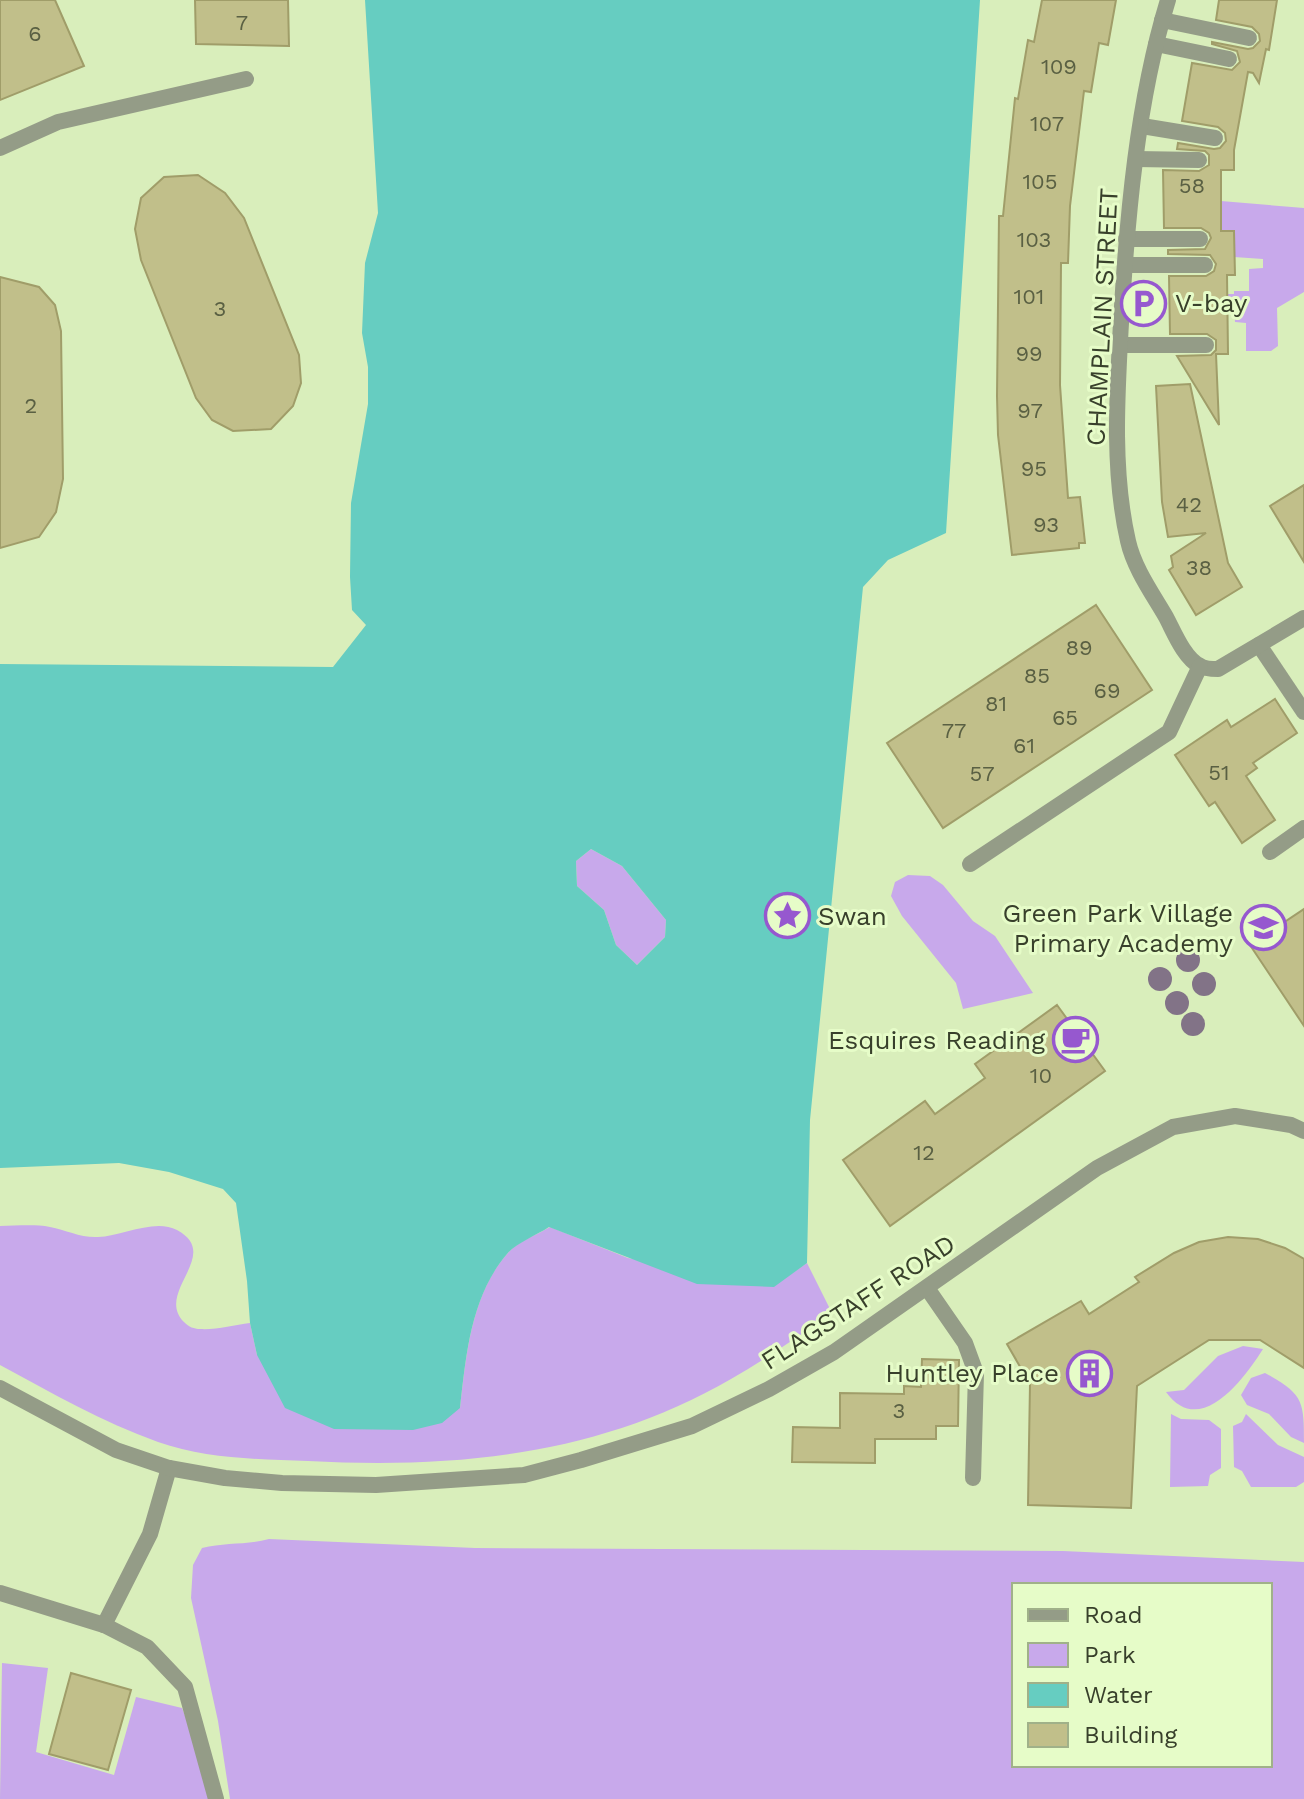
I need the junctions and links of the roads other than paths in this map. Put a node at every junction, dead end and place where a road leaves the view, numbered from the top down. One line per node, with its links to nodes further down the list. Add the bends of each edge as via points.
1 (1168, 0): 2 (street, CHAMPLAIN STREET)
2 (1162, 20): 3 (street); 4 (street, CHAMPLAIN STREET)
3 (1249, 38)
4 (1156, 44): 5 (street); 7 (street, CHAMPLAIN STREET)
5 (1229, 59)
6 (246, 79): 9 (street, via 58,122)
7 (1142, 126): 8 (street); 10 (street, CHAMPLAIN STREET)
8 (1215, 138)
9 (0, 148)
10 (1136, 159): 11 (street); 12 (street, CHAMPLAIN STREET)
11 (1199, 160)
12 (1126, 239): 13 (street); 14 (street, CHAMPLAIN STREET)
13 (1200, 239)
14 (1125, 265): 15 (street); 16 (street, CHAMPLAIN STREET)
15 (1205, 265)
16 (1120, 345): 17 (street); 20 (street, CHAMPLAIN STREET, via 1117,454 1128,542 1188,655)
17 (1206, 345)
18 (1304, 618): 19 (street)
19 (1259, 645): 20 (street, via 1218,669); 21 (street)
20 (1200, 666): 24 (street, via 1169,732)
21 (1304, 712)
22 (1304, 828): 23 (street)
23 (1270, 852)
24 (970, 864)
25 (1304, 1131): 26 (street, FLAGSTAFF ROAD, via 1235,1116 1173,1127 1097,1168)
26 (927, 1288): 28 (street, FLAGSTAFF ROAD, via 834,1352 692,1426 524,1475 376,1485 282,1483); 29 (street, via 965,1343 976,1373)
27 (0, 1388): 28 (street, FLAGSTAFF ROAD, via 116,1450)
28 (169, 1468): 31 (street, via 150,1534)
29 (973, 1478)
30 (0, 1593): 31 (street)
31 (104, 1625): 32 (street, via 147,1647 185,1687)
32 (216, 1799)

